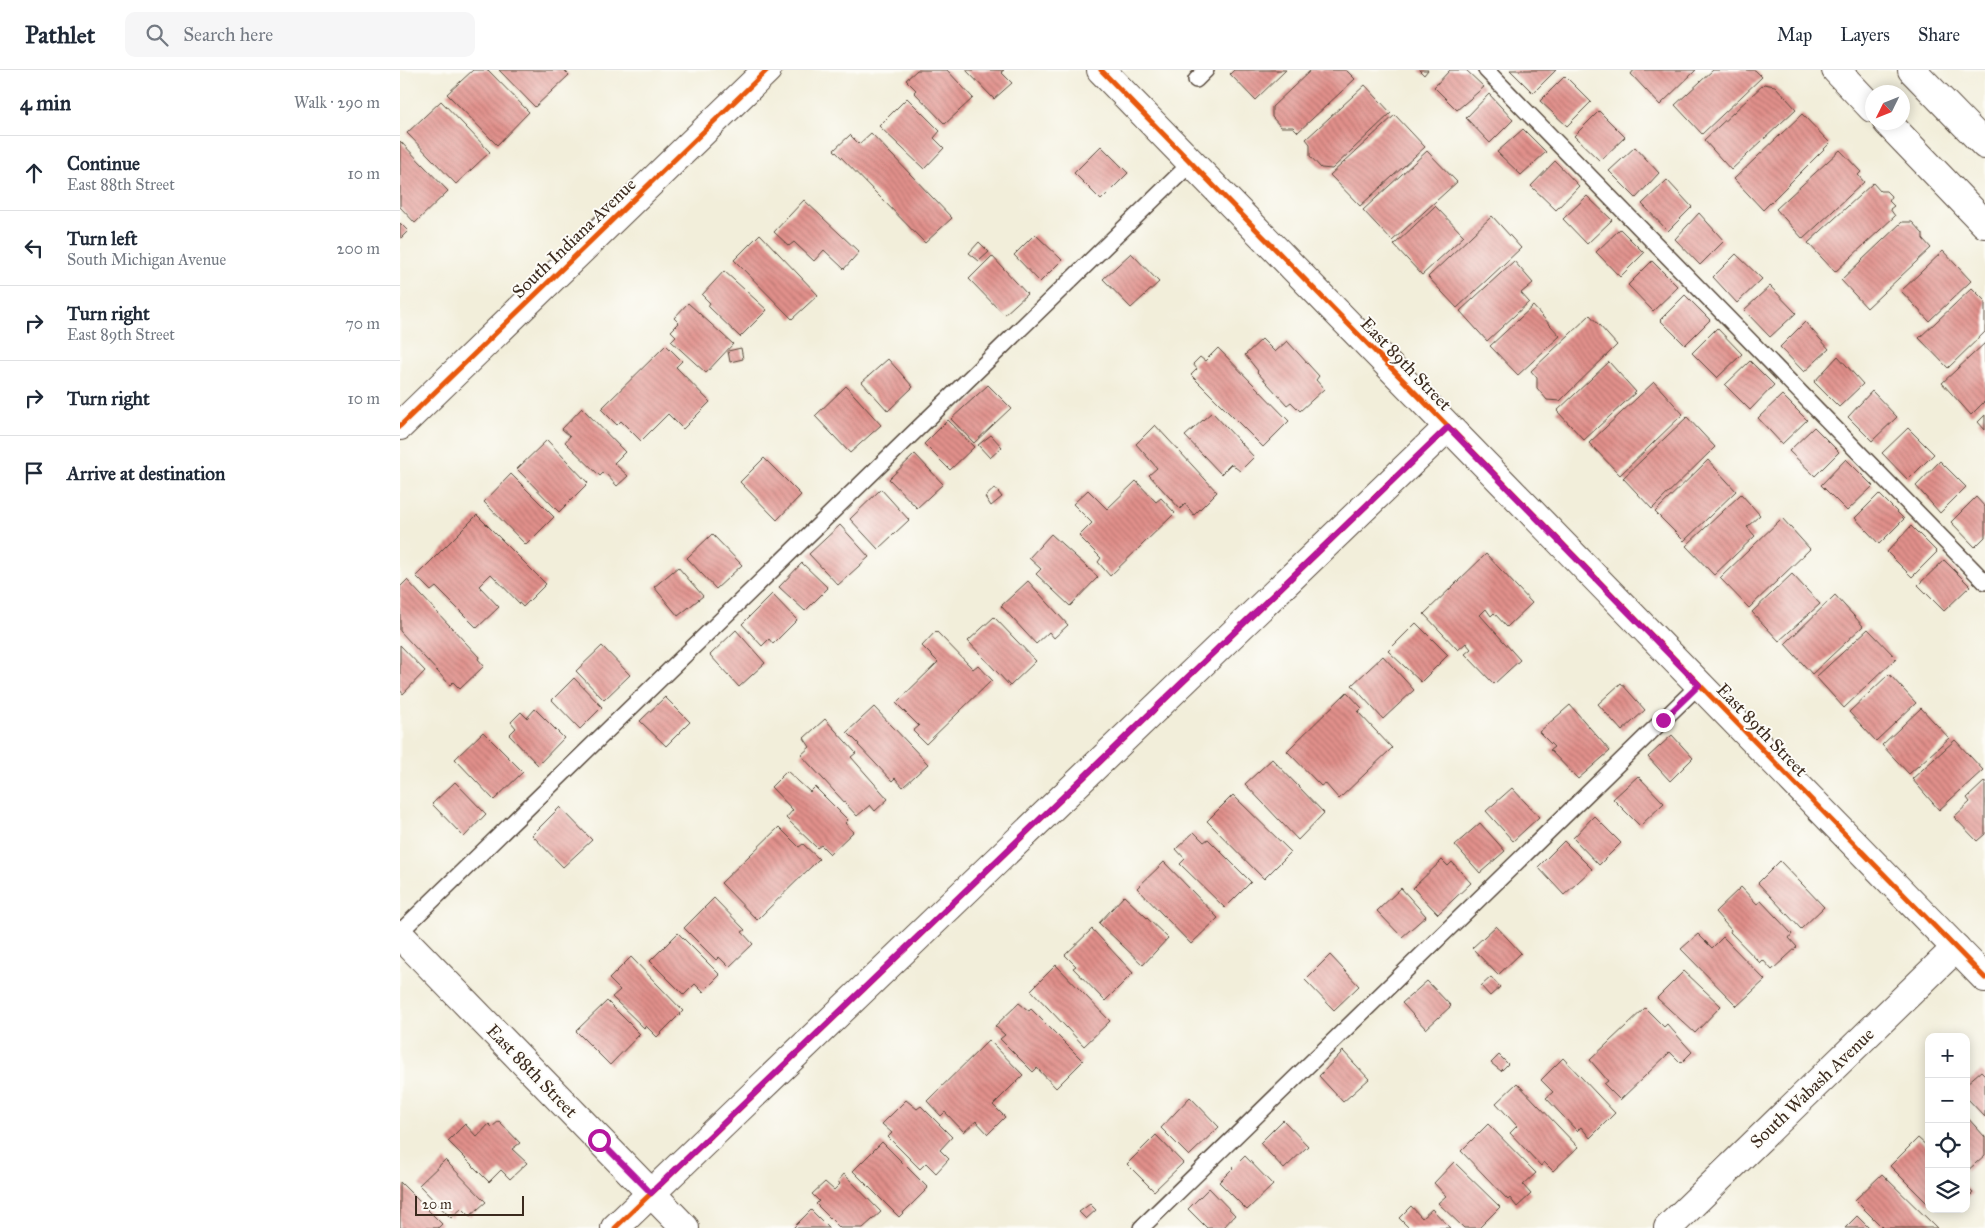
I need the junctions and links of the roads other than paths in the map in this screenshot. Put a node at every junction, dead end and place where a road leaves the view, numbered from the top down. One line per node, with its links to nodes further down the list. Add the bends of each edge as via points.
1 (767, 70): 11 (street, South Indiana Avenue)
2 (1101, 70): 9 (street, East 89th Street)
3 (1486, 70): 13 (lane)
4 (1836, 70): 6 (street)
5 (1912, 70): 8 (street)
6 (1865, 101)
7 (1895, 130): 10 (street)
8 (1985, 145)
9 (1191, 163): 12 (street, East 89th Street); 15 (lane)
10 (1985, 224)
11 (400, 426)
12 (1448, 427): 14 (street, East 89th Street); 18 (street)
13 (1985, 582)
14 (1699, 685): 16 (street, East 89th Street); 21 (lane)
15 (400, 933): 18 (street, East 88th Street)
16 (1956, 948): 17 (street, East 89th Street); 22 (street, South Wabash Avenue)
17 (1985, 978)
18 (651, 1193): 19 (street); 20 (street, East 88th Street)
19 (615, 1228)
20 (684, 1228)
21 (1141, 1228)
22 (1668, 1228)

